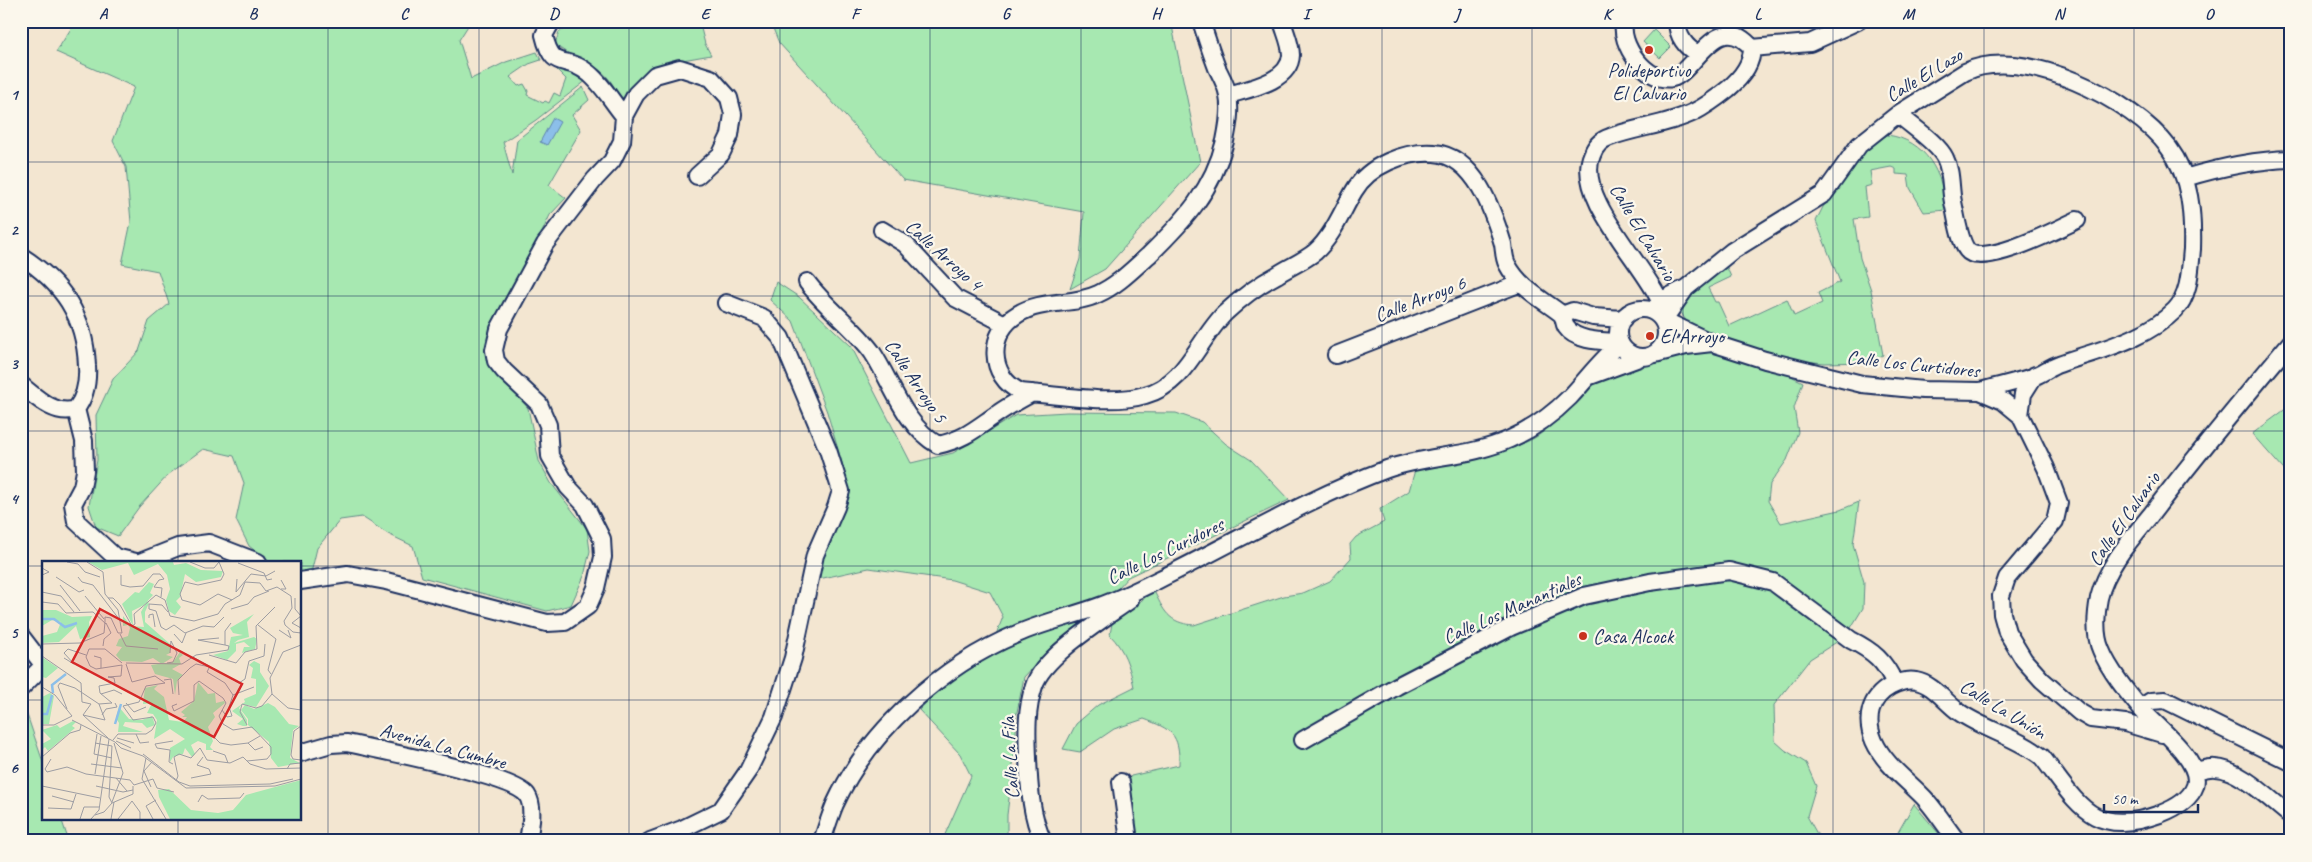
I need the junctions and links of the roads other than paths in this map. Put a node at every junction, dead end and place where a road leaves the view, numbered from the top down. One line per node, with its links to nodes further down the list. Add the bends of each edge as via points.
1 (552, 21): 11 (street, via 544,35 548,52 556,59 586,70)
2 (1201, 21): 9 (street)
3 (1282, 21): 9 (street, via 1291,56 1284,71 1271,81)
4 (1625, 21): 8 (street, via 1623,32 1629,48 1642,67 1653,74 1663,78 1679,75)
5 (1677, 21): 8 (street, via 1682,40 1688,49)
6 (1858, 21): 7 (street, via 1810,43)
7 (1752, 48): 8 (street, via 1745,40 1729,36 1716,39); 21 (street, Calle El Calvario, via 1747,68 1718,97 1694,112 1665,123 1609,137 1598,144 1591,156 1588,171 1592,190 1606,220 1649,281)
8 (1698, 54)
9 (1228, 95): 24 (street, via 1229,124 1215,174 1204,194 1170,234 1116,284 1097,295 1034,307)
10 (1898, 114): 14 (street, Calle El Lazo, via 1976,66 2014,65 2032,69 2083,85 2128,108 2170,148); 15 (street, via 1944,155 1959,227 1971,253 1978,255 2016,248); 21 (street, Calle El Lazo, via 1859,144 1824,194 1732,251)
11 (624, 116): 13 (street, via 636,94 655,75 680,68 711,78 729,98 733,114 730,134 721,154); 40 (street, via 622,141 612,161 546,244 499,329 494,350 496,361 504,371 539,404 548,425 550,456 568,487 585,505 602,539 603,557 588,606 565,622 547,623 348,574)
12 (2291, 159): 14 (street, via 2224,166)
13 (698, 176)
14 (2185, 178): 30 (street, Calle El Lazo, via 2193,231 2190,278 2176,309 2121,343)
15 (2077, 220)
16 (882, 230): 24 (street, Calle Arroyo 4, via 905,244 955,298)
17 (21, 256): 35 (street, via 43,271 63,292 83,330 87,376 82,401)
18 (807, 282): 34 (street, Calle Arroyo 5, via 820,300 862,340 912,422 938,445 978,429)
19 (1521, 283): 22 (street); 28 (street, Calle Arroyo 6); 34 (street, via 1507,263 1479,184 1469,171 1451,158 1436,153 1400,157 1380,165 1364,177 1315,252 1255,287 1238,301 1218,320 1183,370 1159,389 1146,396 1111,400)
20 (726, 303): 57 (street, via 764,318 781,338 828,450 841,490 815,554 793,658 774,717 748,771 721,810)
21 (1660, 314): 23 (street, via 1636,310); 27 (street, Calle Los Curtidores, via 1672,324); 29 (street, via 1666,330 1664,344)
22 (1562, 315): 23 (street, via 1573,311 1593,317); 26 (street, via 1566,328 1580,336)
23 (1623, 319): 26 (street, via 1619,326)
24 (1005, 324): 34 (street, via 997,339 996,363 1011,388)
25 (2291, 342): 47 (street, Calle El Calvario, via 2127,546 2099,597 2098,640 2109,665)
26 (1620, 343): 29 (street, via 1625,351); 31 (street)
27 (1712, 344): 29 (street, Calle Los Curtidores, via 1686,346); 33 (street, Calle Los Curtidores, via 1862,384)
28 (1336, 355)
29 (1647, 356): 31 (street, Calle Los Curtidores)
30 (2035, 375): 33 (street, Calle El Lazo); 36 (street, via 2023,394)
31 (1588, 376): 41 (street, Calle Los Curidores, via 1539,424 1508,440 1475,452 1412,461 1387,469 1302,507)
32 (21, 386): 35 (street, via 58,410 68,412)
33 (1980, 391): 36 (street, Calle Los Curtidores, via 2003,401)
34 (1032, 393)
35 (76, 409): 37 (street, via 84,441 85,471 82,488 73,504 76,521 115,557)
36 (2020, 415): 48 (street, Calle Los Curtidores, via 2059,503 2055,521 2007,578 2001,596 2007,632 2024,660 2061,698 2092,719)
37 (133, 561)
38 (141, 561): 39 (street, via 178,548 209,543)
39 (255, 561)
40 (301, 581)
41 (1156, 581): 58 (street, Calle Los Curidores, via 1102,606 1017,634 942,675 863,755 835,804); 59 (street, Calle La Fila, via 1053,657 1034,684 1026,719 1028,767 1037,828)
42 (21, 636): 43 (street)
43 (42, 665)
44 (42, 667): 46 (street)
45 (1895, 684): 50 (street, Calle Los Manantiales, via 1887,666 1773,582 1729,571 1650,582 1584,596 1511,627 1450,658); 53 (street, Calle La Unión, via 1904,680 1922,682 1975,722 2028,747 2042,758 2081,807 2109,821 2138,820 2171,809 2191,793 2195,786); 61 (street, via 1872,704 1870,722 1875,742 1890,764 1928,802)
46 (21, 688)
47 (2140, 708): 48 (street, via 2134,720); 49 (street, Calle El Calvario); 52 (street, via 2151,701 2165,700)
48 (2125, 723): 49 (street, Calle Los Curtidores)
49 (2167, 736): 53 (street)
50 (1303, 740)
51 (301, 753): 56 (street, Avenida La Cumbre, via 330,744 347,743 482,774 522,790 528,797 531,820)
52 (2291, 762)
53 (2195, 771): 55 (street, via 2214,768 2231,771)
54 (1121, 782): 60 (street)
55 (2291, 816)
56 (528, 841)
57 (650, 841)
58 (822, 841)
59 (1043, 841)
60 (1130, 841)
61 (1957, 841)

